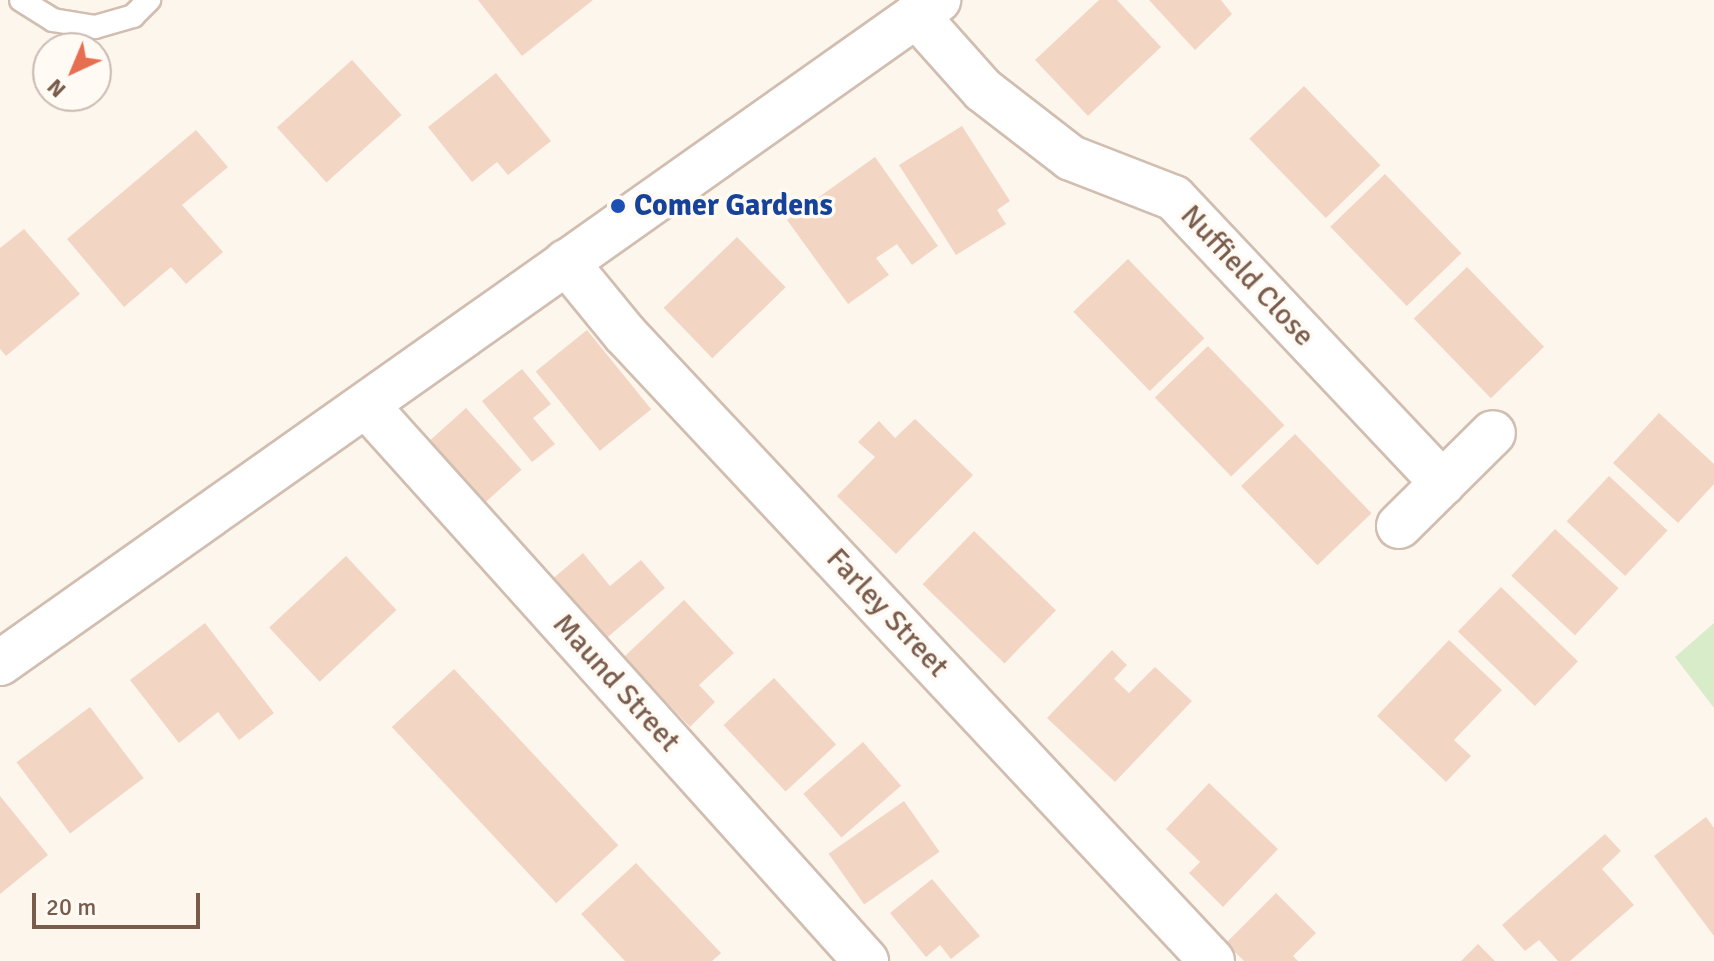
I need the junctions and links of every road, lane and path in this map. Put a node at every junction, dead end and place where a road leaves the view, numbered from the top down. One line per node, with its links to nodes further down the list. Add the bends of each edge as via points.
1 (21, 0): 2 (lane, via 53,20 95,27 133,16)
2 (149, 0)
3 (927, 7): 4 (street); 7 (street, Nuffield Close, via 983,90 1071,158 1174,198)
4 (566, 262): 5 (street); 11 (street, Farley Street, via 625,334)
5 (366, 405): 9 (street); 10 (street, Maund Street)
6 (1493, 433): 7 (street)
7 (1443, 483): 8 (street)
8 (1399, 526)
9 (0, 663)
10 (866, 961)
11 (1212, 961)

